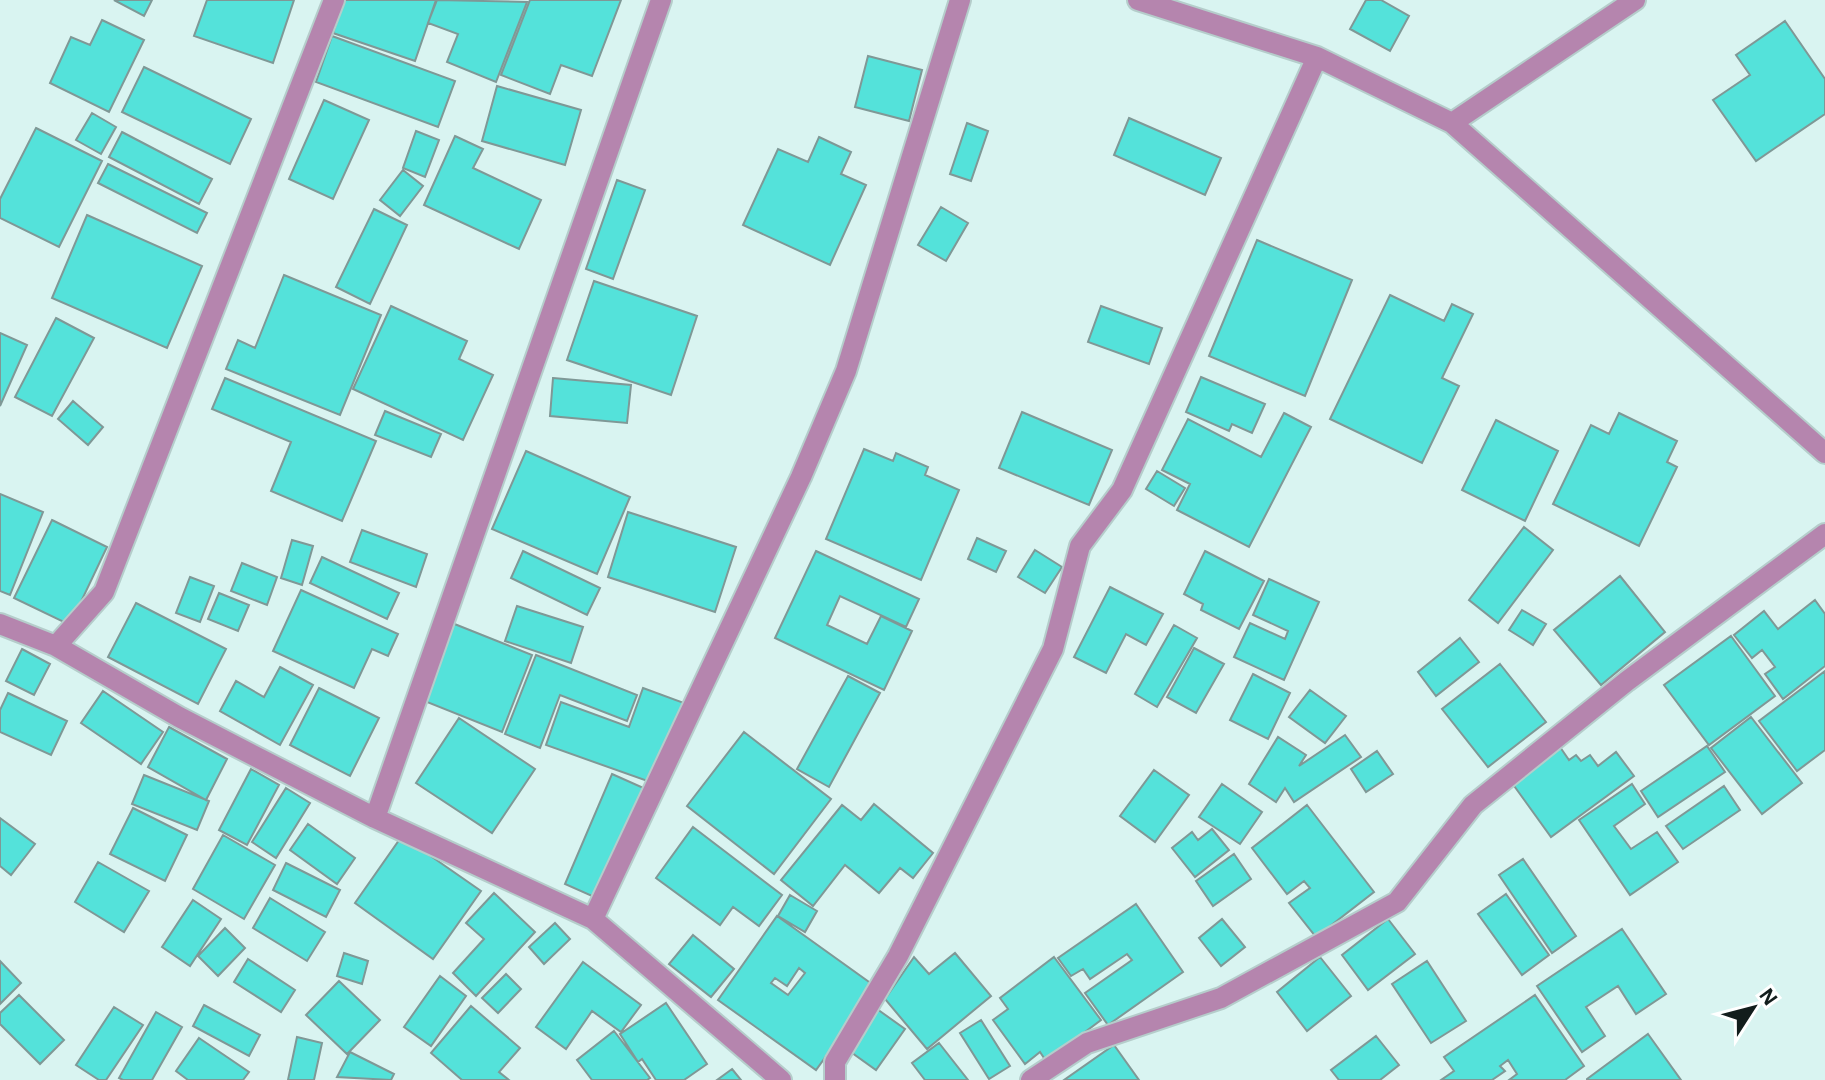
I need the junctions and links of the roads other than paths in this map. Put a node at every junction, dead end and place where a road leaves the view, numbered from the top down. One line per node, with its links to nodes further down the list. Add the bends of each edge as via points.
1 (334, 0): 11 (street, via 104,592)
2 (661, 0): 12 (street)
3 (960, 0): 13 (street, via 846,371)
4 (1138, 0): 6 (street)
5 (1635, 0): 7 (street)
6 (1317, 57): 7 (street); 15 (street, via 1122,490 1080,546 1053,649 898,956 835,1062)
7 (1452, 123): 8 (street)
8 (1825, 453)
9 (1825, 534): 16 (street, via 1627,681 1473,805 1397,902 1221,998 1087,1043)
10 (0, 624): 11 (street)
11 (56, 646): 12 (street, via 179,717)
12 (375, 818): 13 (street)
13 (593, 919): 14 (street)
14 (781, 1080)
15 (835, 1080)
16 (1031, 1080)

